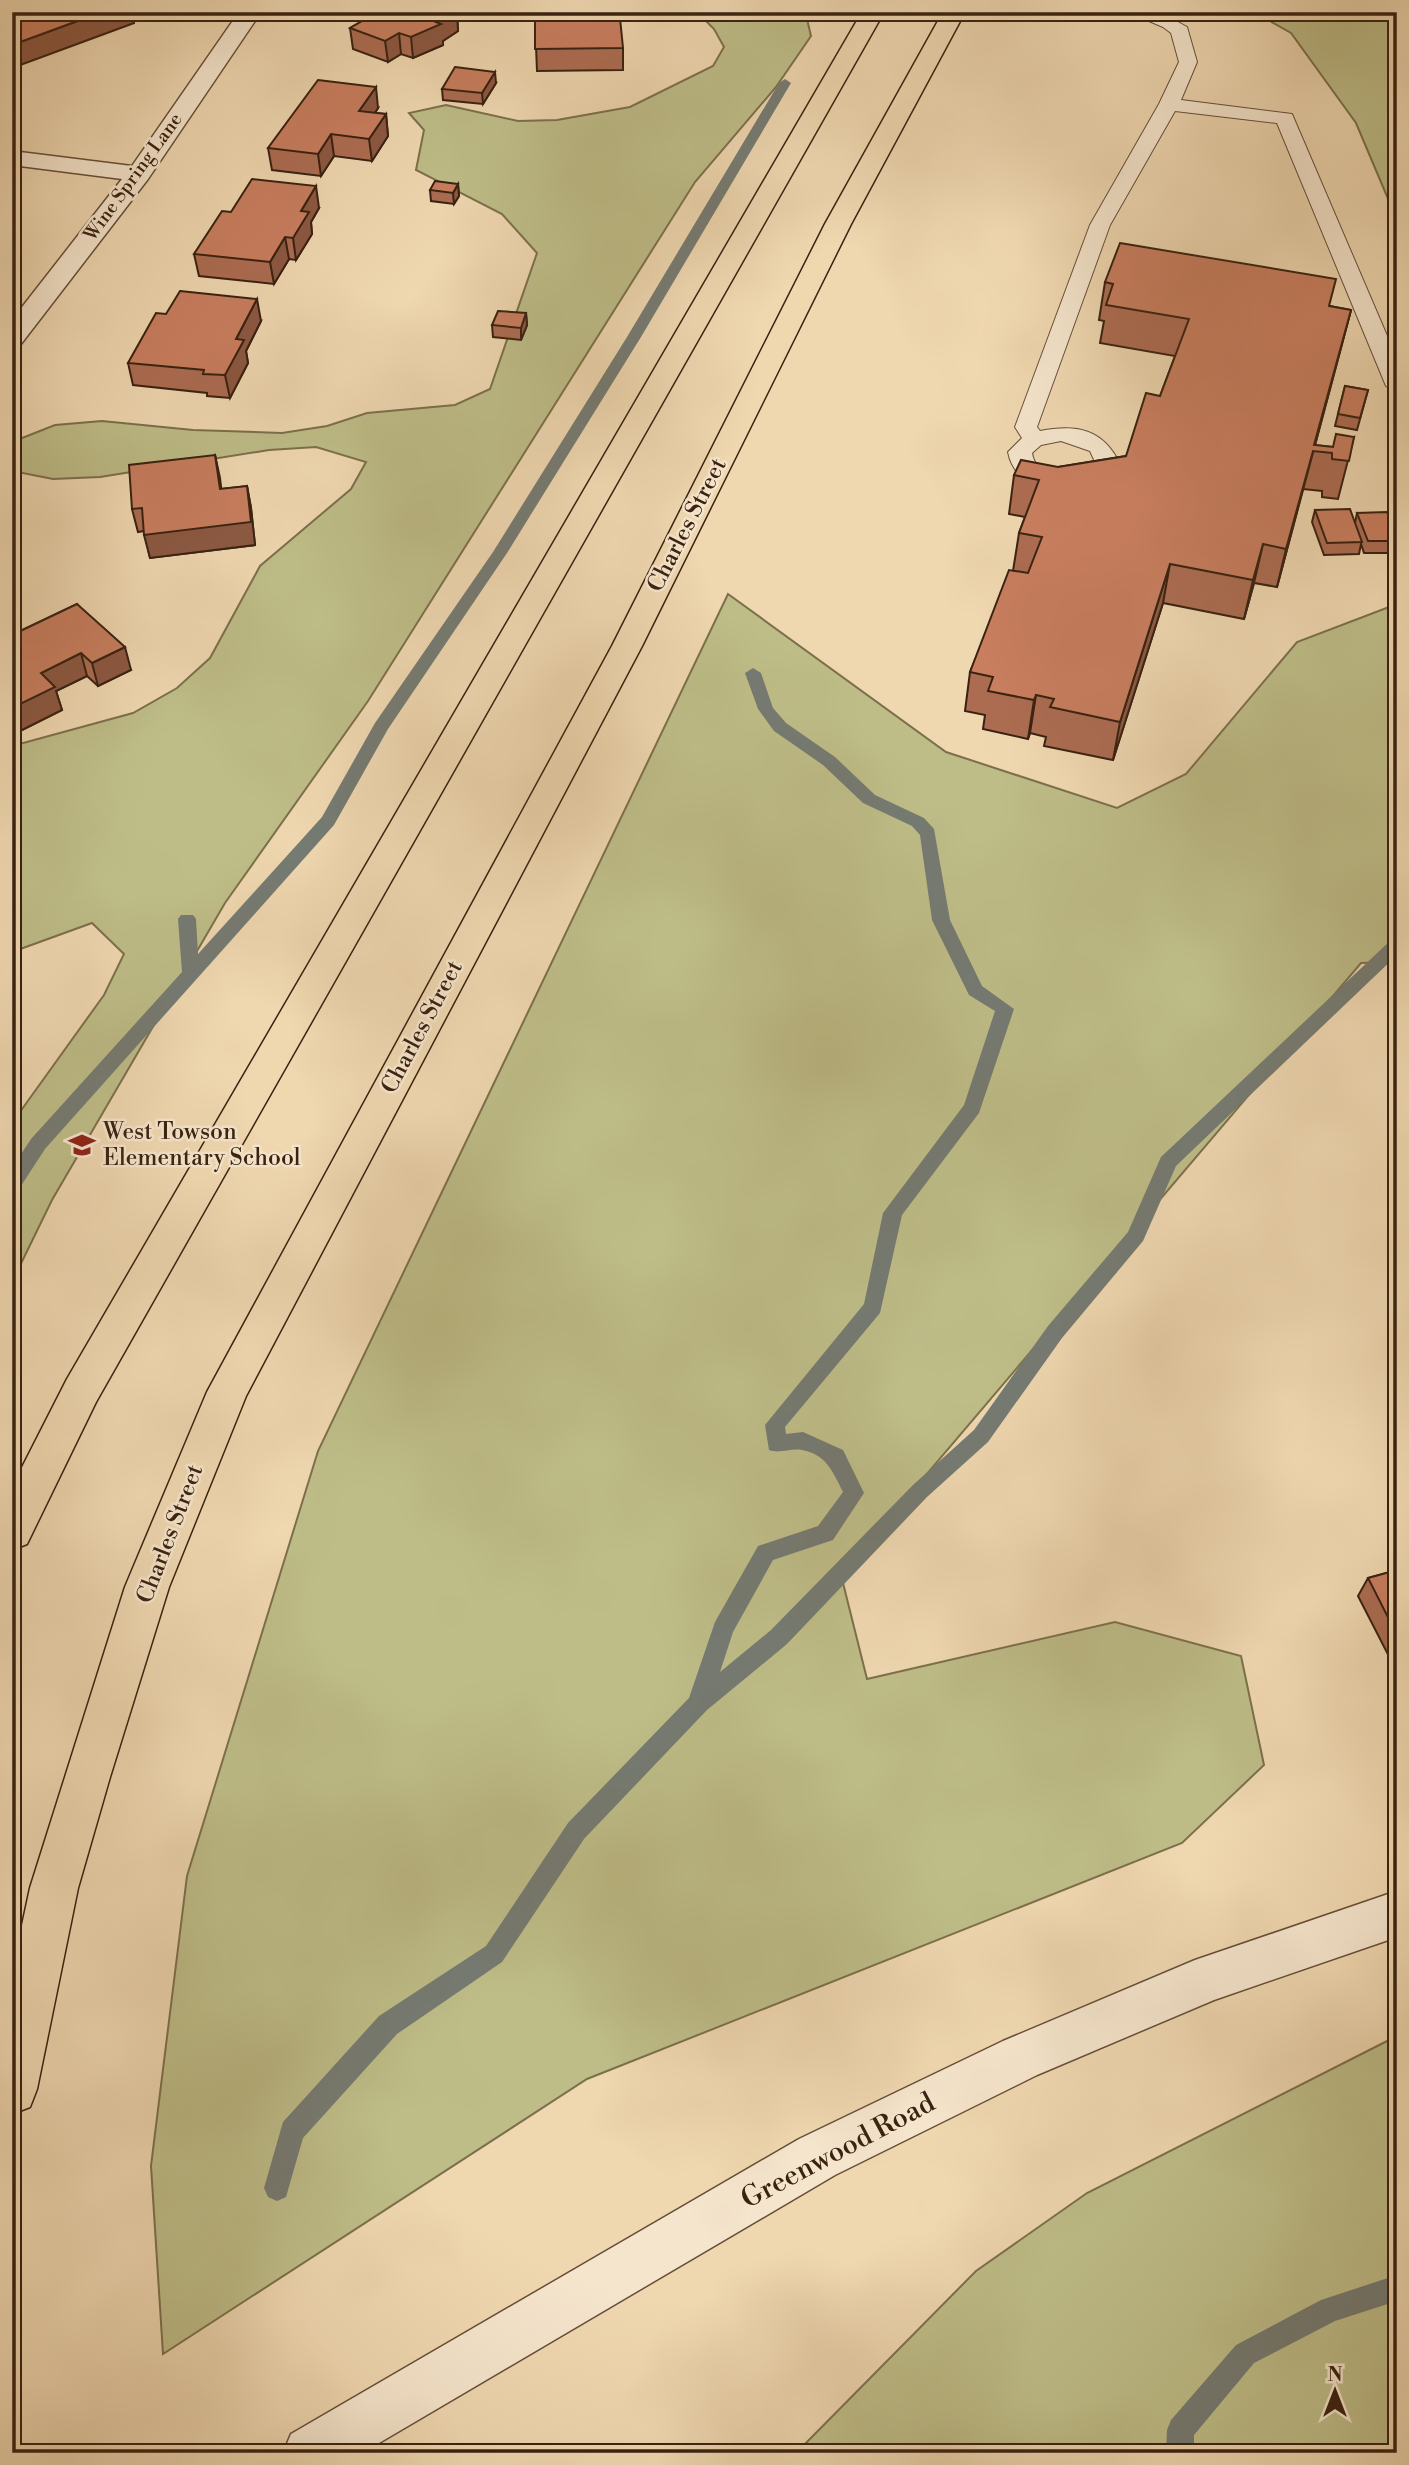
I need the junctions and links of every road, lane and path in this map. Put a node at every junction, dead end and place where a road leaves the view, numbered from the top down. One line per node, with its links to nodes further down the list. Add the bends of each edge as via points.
1 (250, 12): 7 (street, Wine Spring Lane)
2 (873, 12): 11 (main road, via 88,1379)
3 (954, 12): 13 (main road, Charles Street, via 838,224 626,646 227,1392 147,1587 86,1777 54,1888)
4 (1121, 12): 5 (lane, via 1153,16 1180,32 1188,62)
5 (1169, 104): 9 (lane, via 1285,118); 10 (lane, via 1100,225 1026,427)
6 (12, 159): 7 (street)
7 (139, 174): 8 (street, Wine Spring Lane)
8 (12, 338)
9 (1397, 386)
10 (1034, 439)
11 (12, 1531)
12 (1397, 1914): 14 (street, Greenwood Road, via 1212,1977 1020,2058 817,2157)
13 (12, 2089)
14 (310, 2453)

